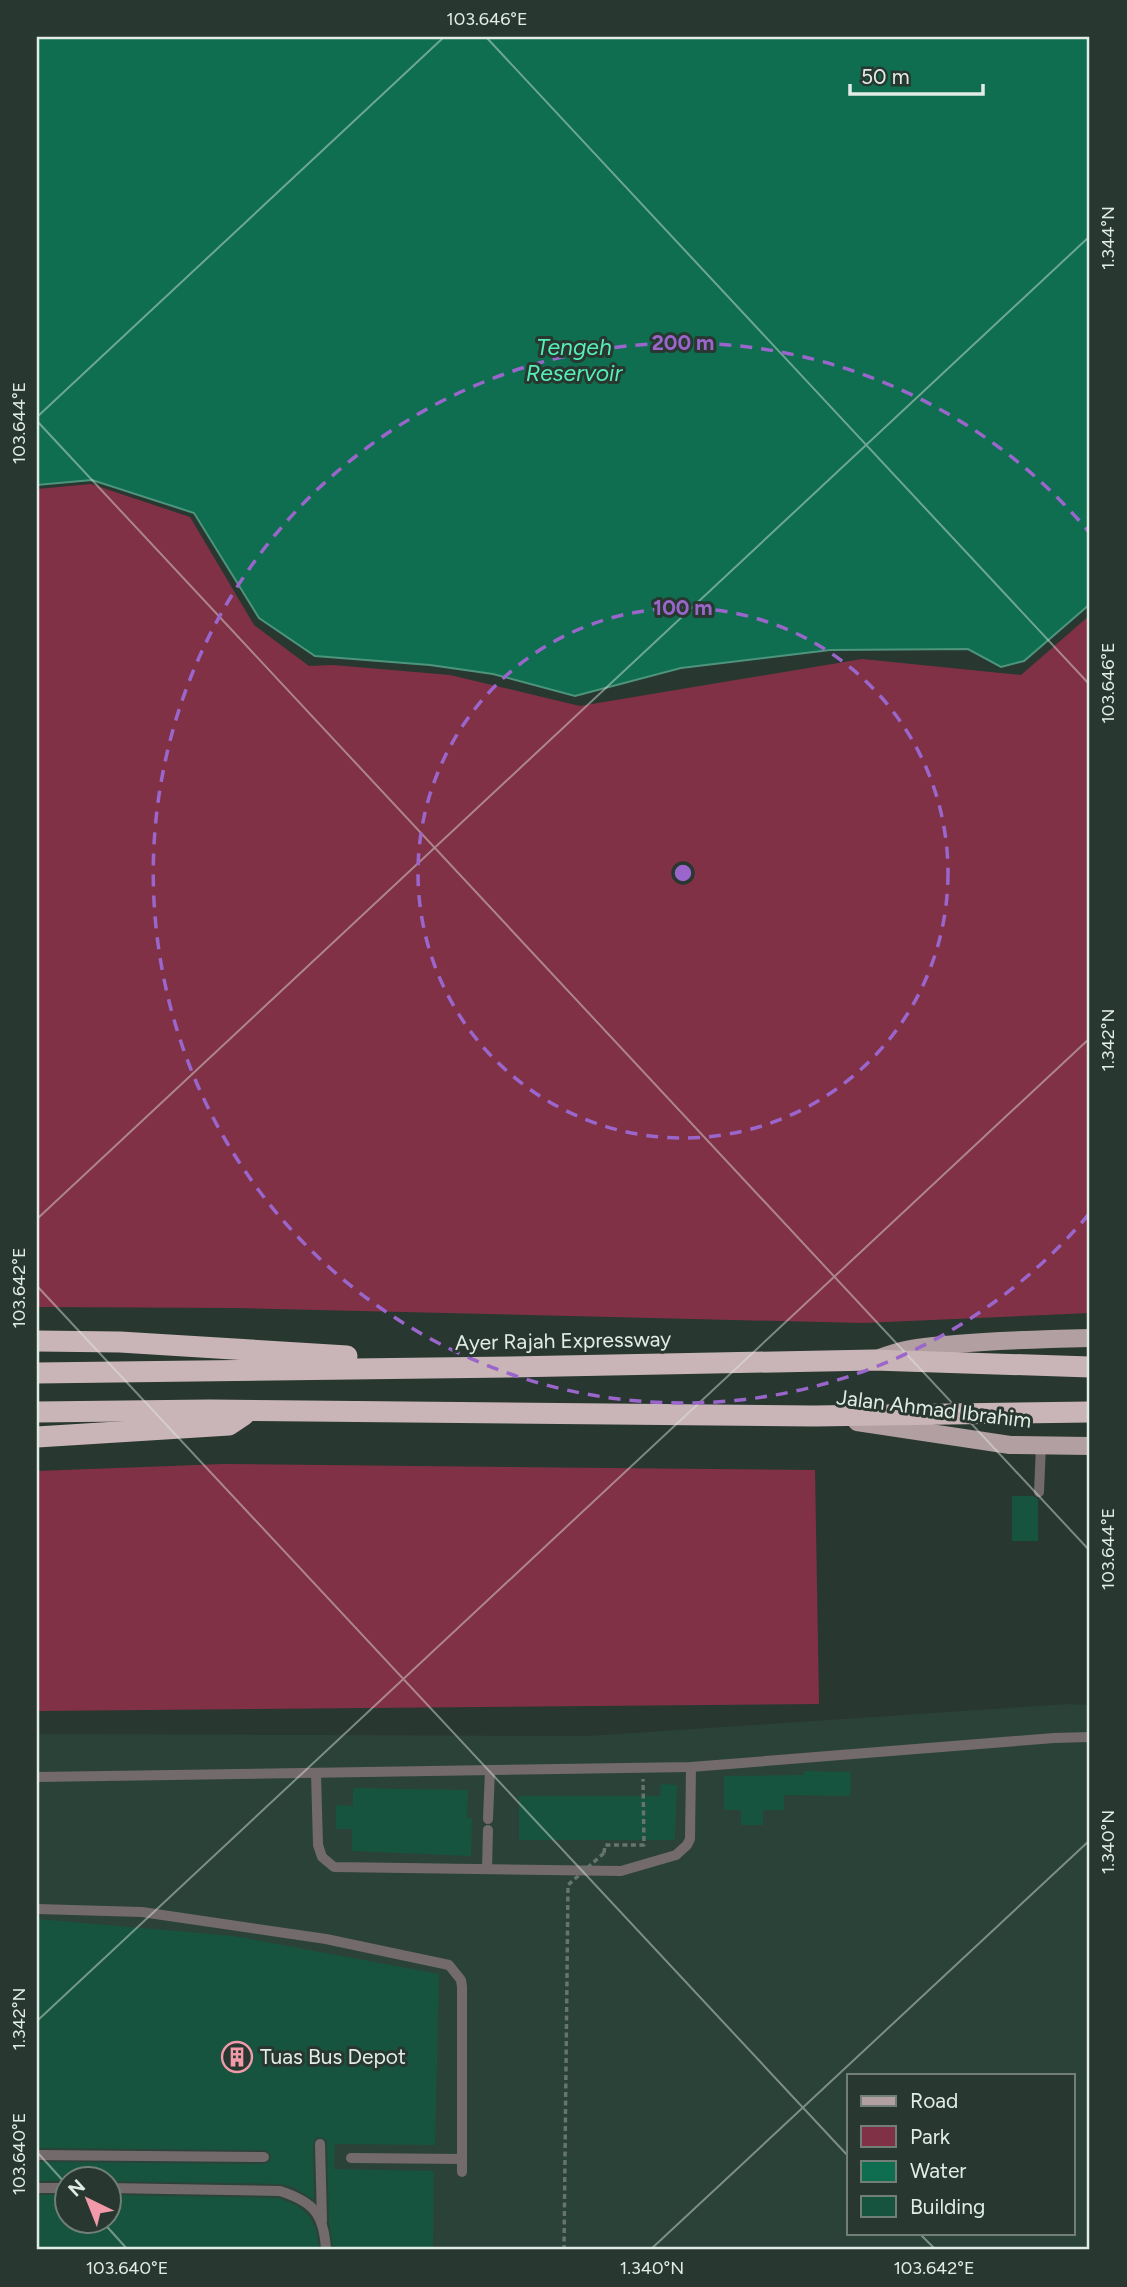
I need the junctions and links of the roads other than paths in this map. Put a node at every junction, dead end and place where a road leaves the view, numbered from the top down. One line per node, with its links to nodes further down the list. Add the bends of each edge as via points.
1 (1090, 1338): 3 (main road, Jalan Ahmad Ibrahim, via 923,1346)
2 (37, 1341): 4 (highway, via 120,1342)
3 (874, 1360): 4 (highway, Ayer Rajah Expressway); 5 (highway, Ayer Rajah Expressway)
4 (510, 1367): 6 (highway, Ayer Rajah Expressway)
5 (1090, 1367)
6 (37, 1373)
7 (37, 1412): 8 (highway)
8 (248, 1412): 10 (highway); 11 (highway, via 229,1425)
9 (1090, 1412): 10 (highway)
10 (814, 1416): 12 (main road, Jalan Ahmad Ibrahim)
11 (37, 1437)
12 (1041, 1446): 13 (main road, Jalan Ahmad Ibrahim); 14 (lane)
13 (1090, 1446)
14 (1039, 1492)
15 (1090, 1737): 16 (lane)
16 (691, 1767): 17 (lane); 22 (lane, via 690,1839 676,1855 621,1871)
17 (490, 1770): 18 (lane); 20 (lane)
18 (316, 1774): 19 (lane); 22 (lane, via 318,1845 322,1857 334,1867)
19 (37, 1777)
20 (488, 1819)
21 (488, 1830): 22 (lane)
22 (487, 1869)
23 (37, 1909): 28 (lane, via 142,1912 326,1939 449,1965 462,1987)
24 (320, 2144): 31 (lane, bridge)
25 (37, 2155): 26 (lane)
26 (264, 2157)
27 (351, 2158): 28 (lane)
28 (462, 2159): 29 (lane)
29 (462, 2172)
30 (122, 2188): 31 (lane, via 280,2191 299,2197)
31 (322, 2221): 32 (lane)
32 (326, 2250)

